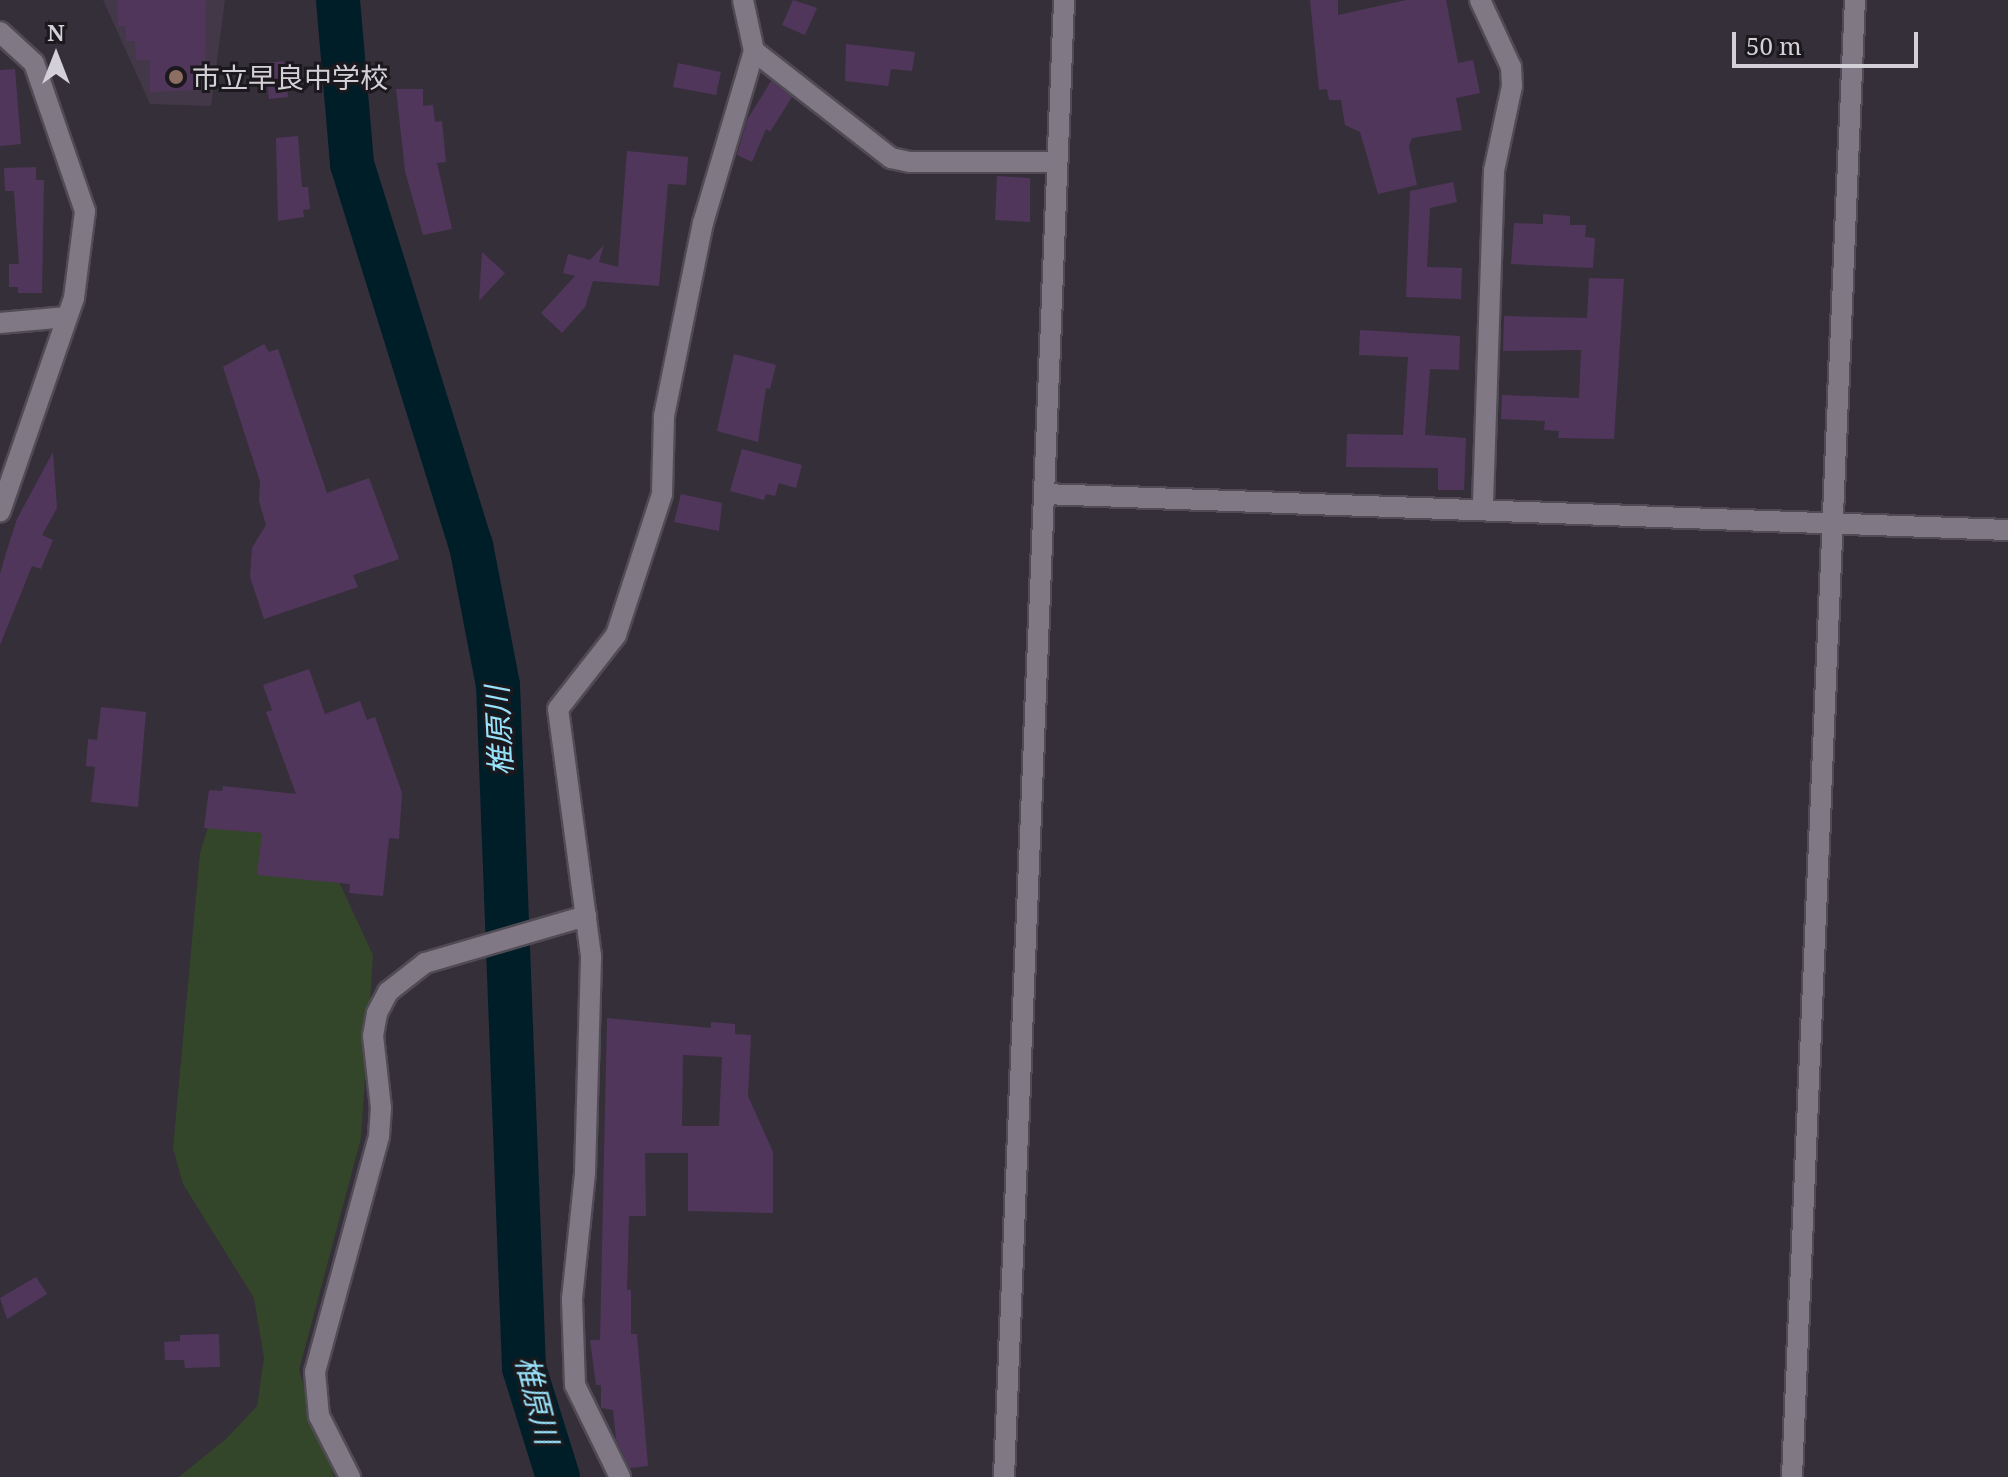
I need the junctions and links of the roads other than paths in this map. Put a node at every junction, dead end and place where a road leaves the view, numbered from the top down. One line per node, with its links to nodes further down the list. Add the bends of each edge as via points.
1 (743, 0): 6 (street)
2 (1064, 0): 7 (street)
3 (1480, 0): 12 (street, via 1511,67 1512,86 1494,171)
4 (1855, 0): 14 (street)
5 (0, 32): 8 (street, via 34,63 79,183 85,211)
6 (754, 51): 7 (street, via 891,158); 16 (street, via 703,223 664,416 662,494 616,635 558,709)
7 (1054, 162): 11 (street)
8 (67, 317): 9 (street); 10 (street)
9 (0, 323)
10 (8, 471): 13 (street)
11 (1044, 494): 12 (street); 19 (street)
12 (1483, 509): 14 (street)
13 (0, 512)
14 (1831, 523): 15 (street); 20 (street)
15 (2008, 530)
16 (586, 916): 17 (street, via 425,963 388,992 375,1024 379,1136 315,1372 319,1416); 18 (street, via 591,956 585,1173 572,1299 575,1385)
17 (350, 1477)
18 (620, 1477)
19 (1004, 1477)
20 (1792, 1477)

